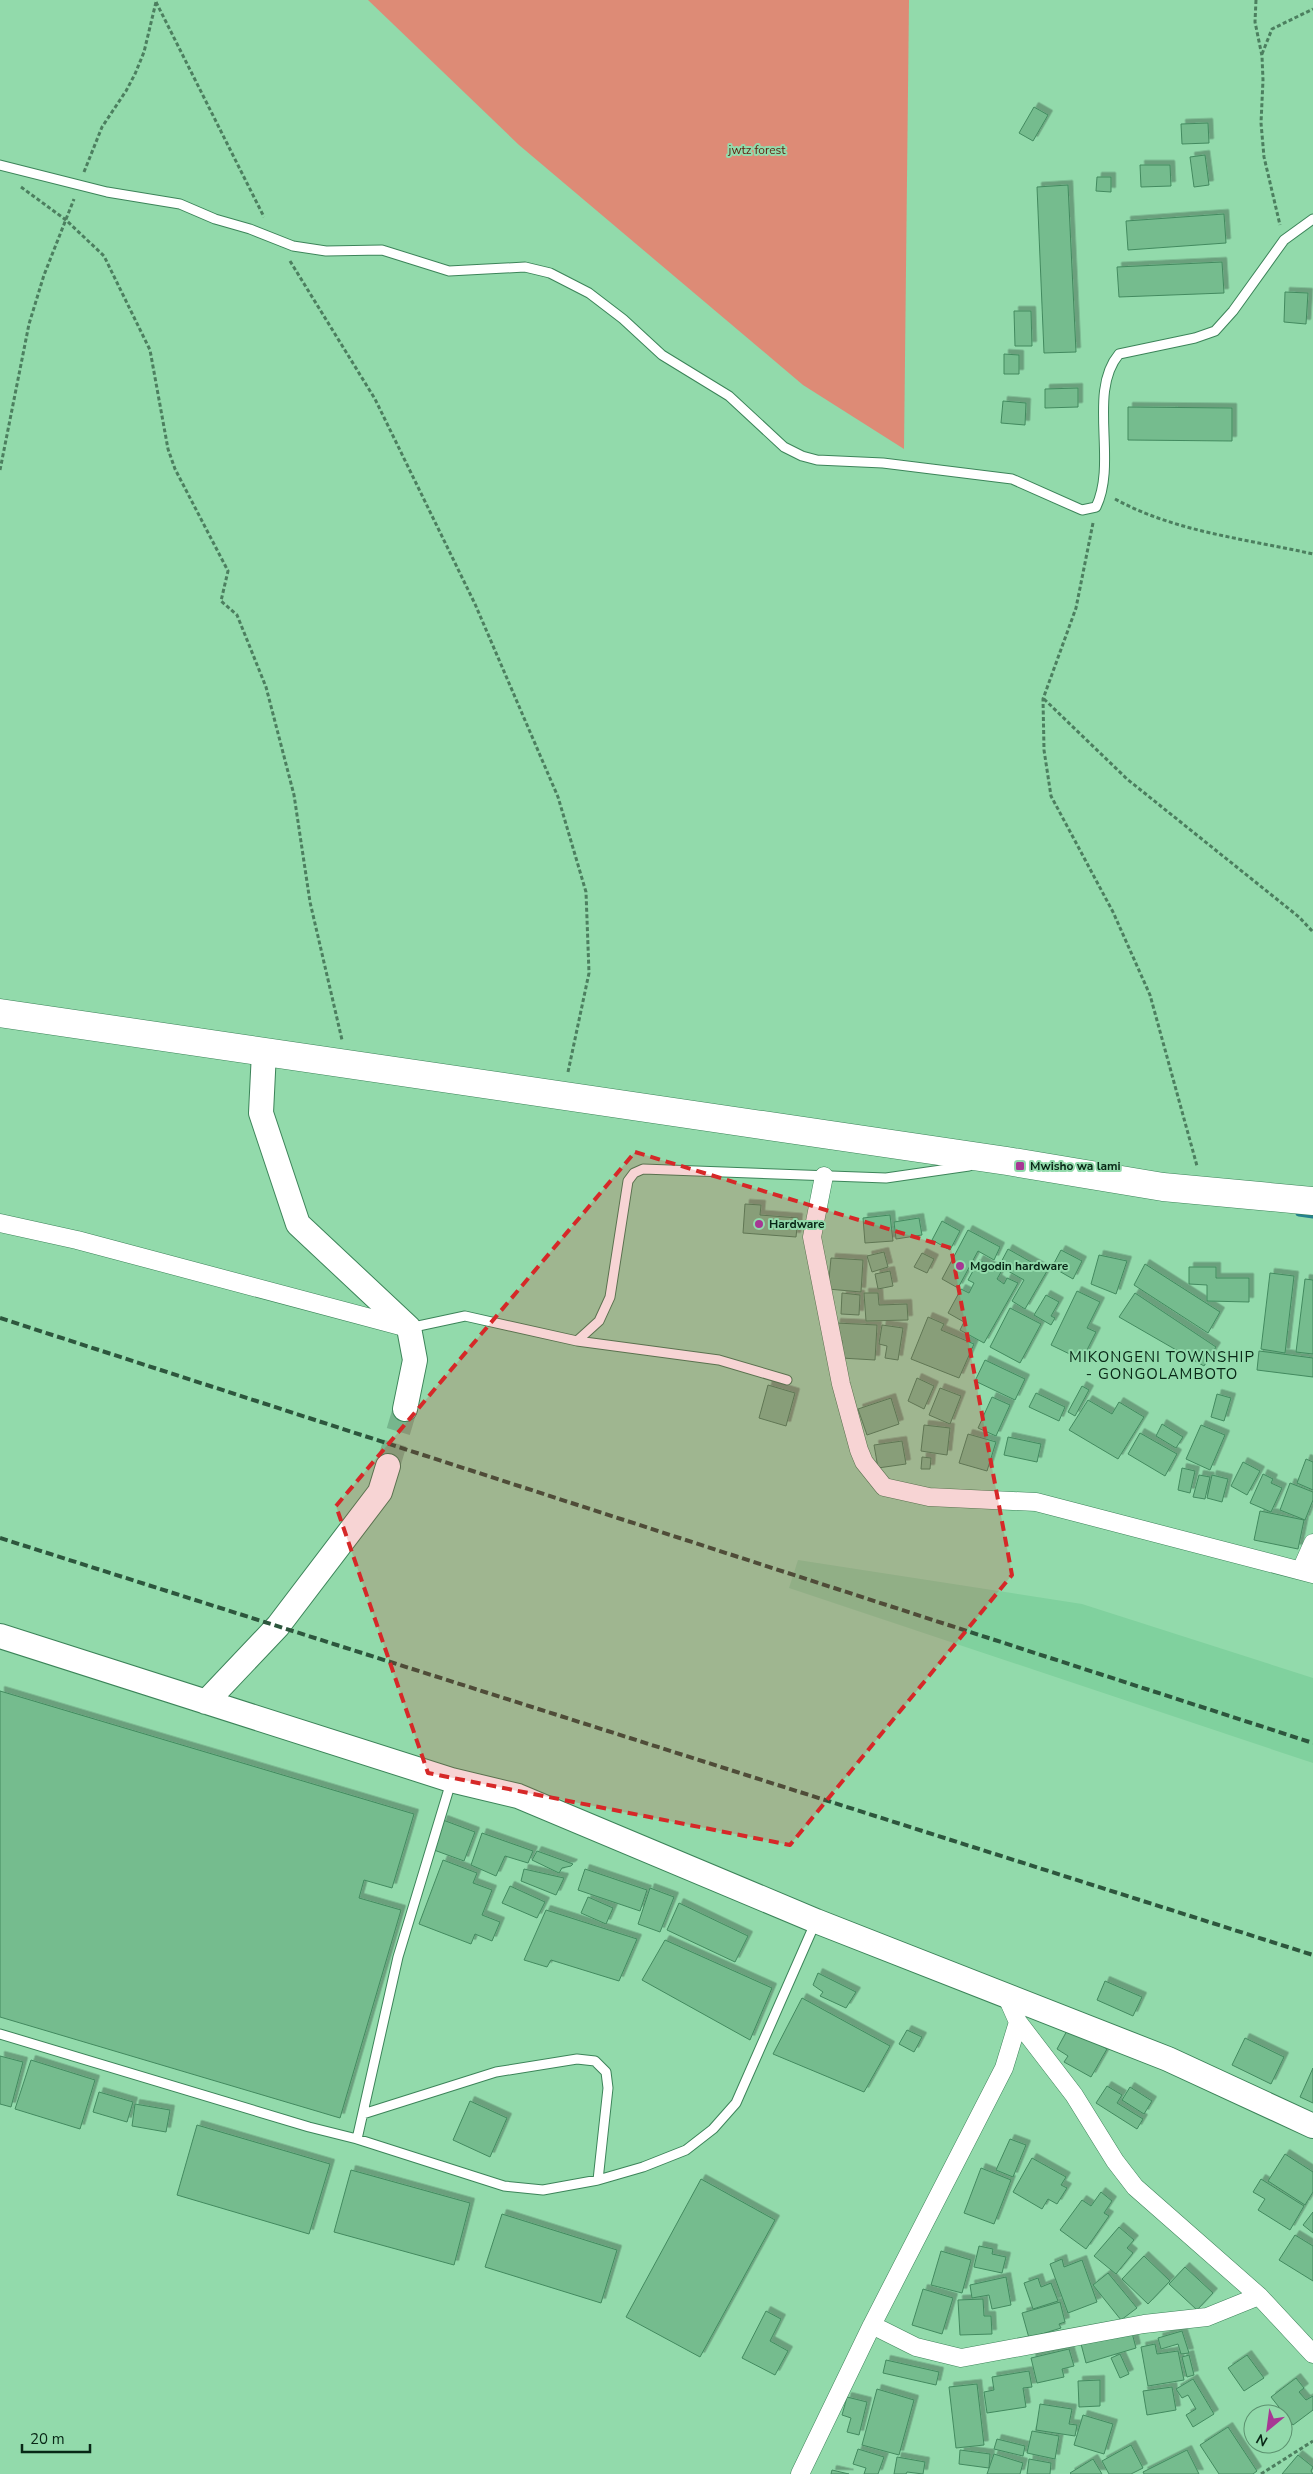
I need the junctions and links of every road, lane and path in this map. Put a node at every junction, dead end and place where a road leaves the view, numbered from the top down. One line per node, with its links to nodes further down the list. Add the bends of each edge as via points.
1 (1256, 0): 4 (path, via 1255,22)
2 (156, 1): 6 (path, via 144,52 135,74 102,127); 11 (path)
3 (1313, 9): 4 (path, via 1272,29)
4 (1262, 56): 10 (path, via 1264,157)
5 (0, 165): 6 (lane)
6 (80, 183): 9 (path); 11 (lane, via 107,192 180,204)
7 (17, 184): 9 (path)
8 (1313, 219): 10 (lane)
9 (66, 220): 12 (path, via 29,324); 22 (path, via 104,256 150,350 168,449 175,469 228,571 221,601 237,615 266,687 294,795 310,902)
10 (1284, 240): 15 (lane, via 1215,331 1119,354 1111,364 1105,400)
11 (278, 241): 16 (lane, via 326,251 382,250 449,271 536,268 589,292 662,355 729,396 793,452 831,461 882,463 1012,478 1082,510); 23 (path, via 374,399 474,604 558,797 586,892 588,973)
12 (6, 447): 13 (path); 14 (path)
13 (0, 450)
14 (0, 470)
15 (1103, 493): 16 (lane); 17 (path, via 1137,512 1185,528)
16 (1096, 507): 18 (path, via 1076,608)
17 (1313, 554)
18 (1043, 699): 19 (path, via 1127,779); 26 (path, via 1044,750 1051,796 1113,912 1150,995)
19 (1313, 932)
20 (0, 1013): 21 (main road)
21 (264, 1052): 22 (main road); 29 (street, via 261,1113 298,1224)
22 (348, 1065): 23 (main road)
23 (563, 1097): 24 (main road)
24 (1007, 1162): 25 (lane, via 886,1178); 26 (main road)
25 (824, 1176): 30 (lane, via 643,1169 634,1173 628,1181 610,1297 599,1321); 35 (street, via 812,1237 841,1384 859,1450 864,1462 884,1487 929,1497 1036,1502)
26 (1204, 1192): 27 (main road)
27 (1313, 1201)
28 (0, 1224): 29 (street, via 77,1240)
29 (409, 1328): 30 (lane, via 465,1316); 32 (street, via 415,1360)
30 (577, 1341): 31 (lane, via 718,1360)
31 (787, 1380)
32 (405, 1409)
33 (388, 1466): 37 (street, via 380,1492 284,1618)
34 (1313, 1543): 35 (street)
35 (1307, 1572)
36 (0, 1636): 37 (street)
37 (206, 1702): 38 (street)
38 (451, 1780): 39 (street, via 518,1796); 43 (lane, via 398,1957)
39 (816, 1921): 40 (street); 46 (lane, via 736,2103 713,2129 686,2150)
40 (1006, 1995): 41 (street); 44 (street, via 1168,2059)
41 (1018, 2022): 47 (street, via 1074,2095 1114,2161 1135,2187); 48 (street, via 1004,2068)
42 (0, 2034): 45 (lane)
43 (363, 2114): 45 (lane); 46 (lane, via 496,2072 577,2060 595,2061 606,2072 608,2088)
44 (1313, 2126)
45 (357, 2139): 46 (lane, via 504,2186 543,2190)
46 (598, 2180)
47 (1259, 2296): 48 (street, via 1207,2317 1144,2324 961,2358 916,2347); 49 (street)
48 (872, 2324): 51 (street)
49 (1313, 2354)
50 (1313, 2441): 52 (path)
51 (800, 2474)
52 (1261, 2474)

